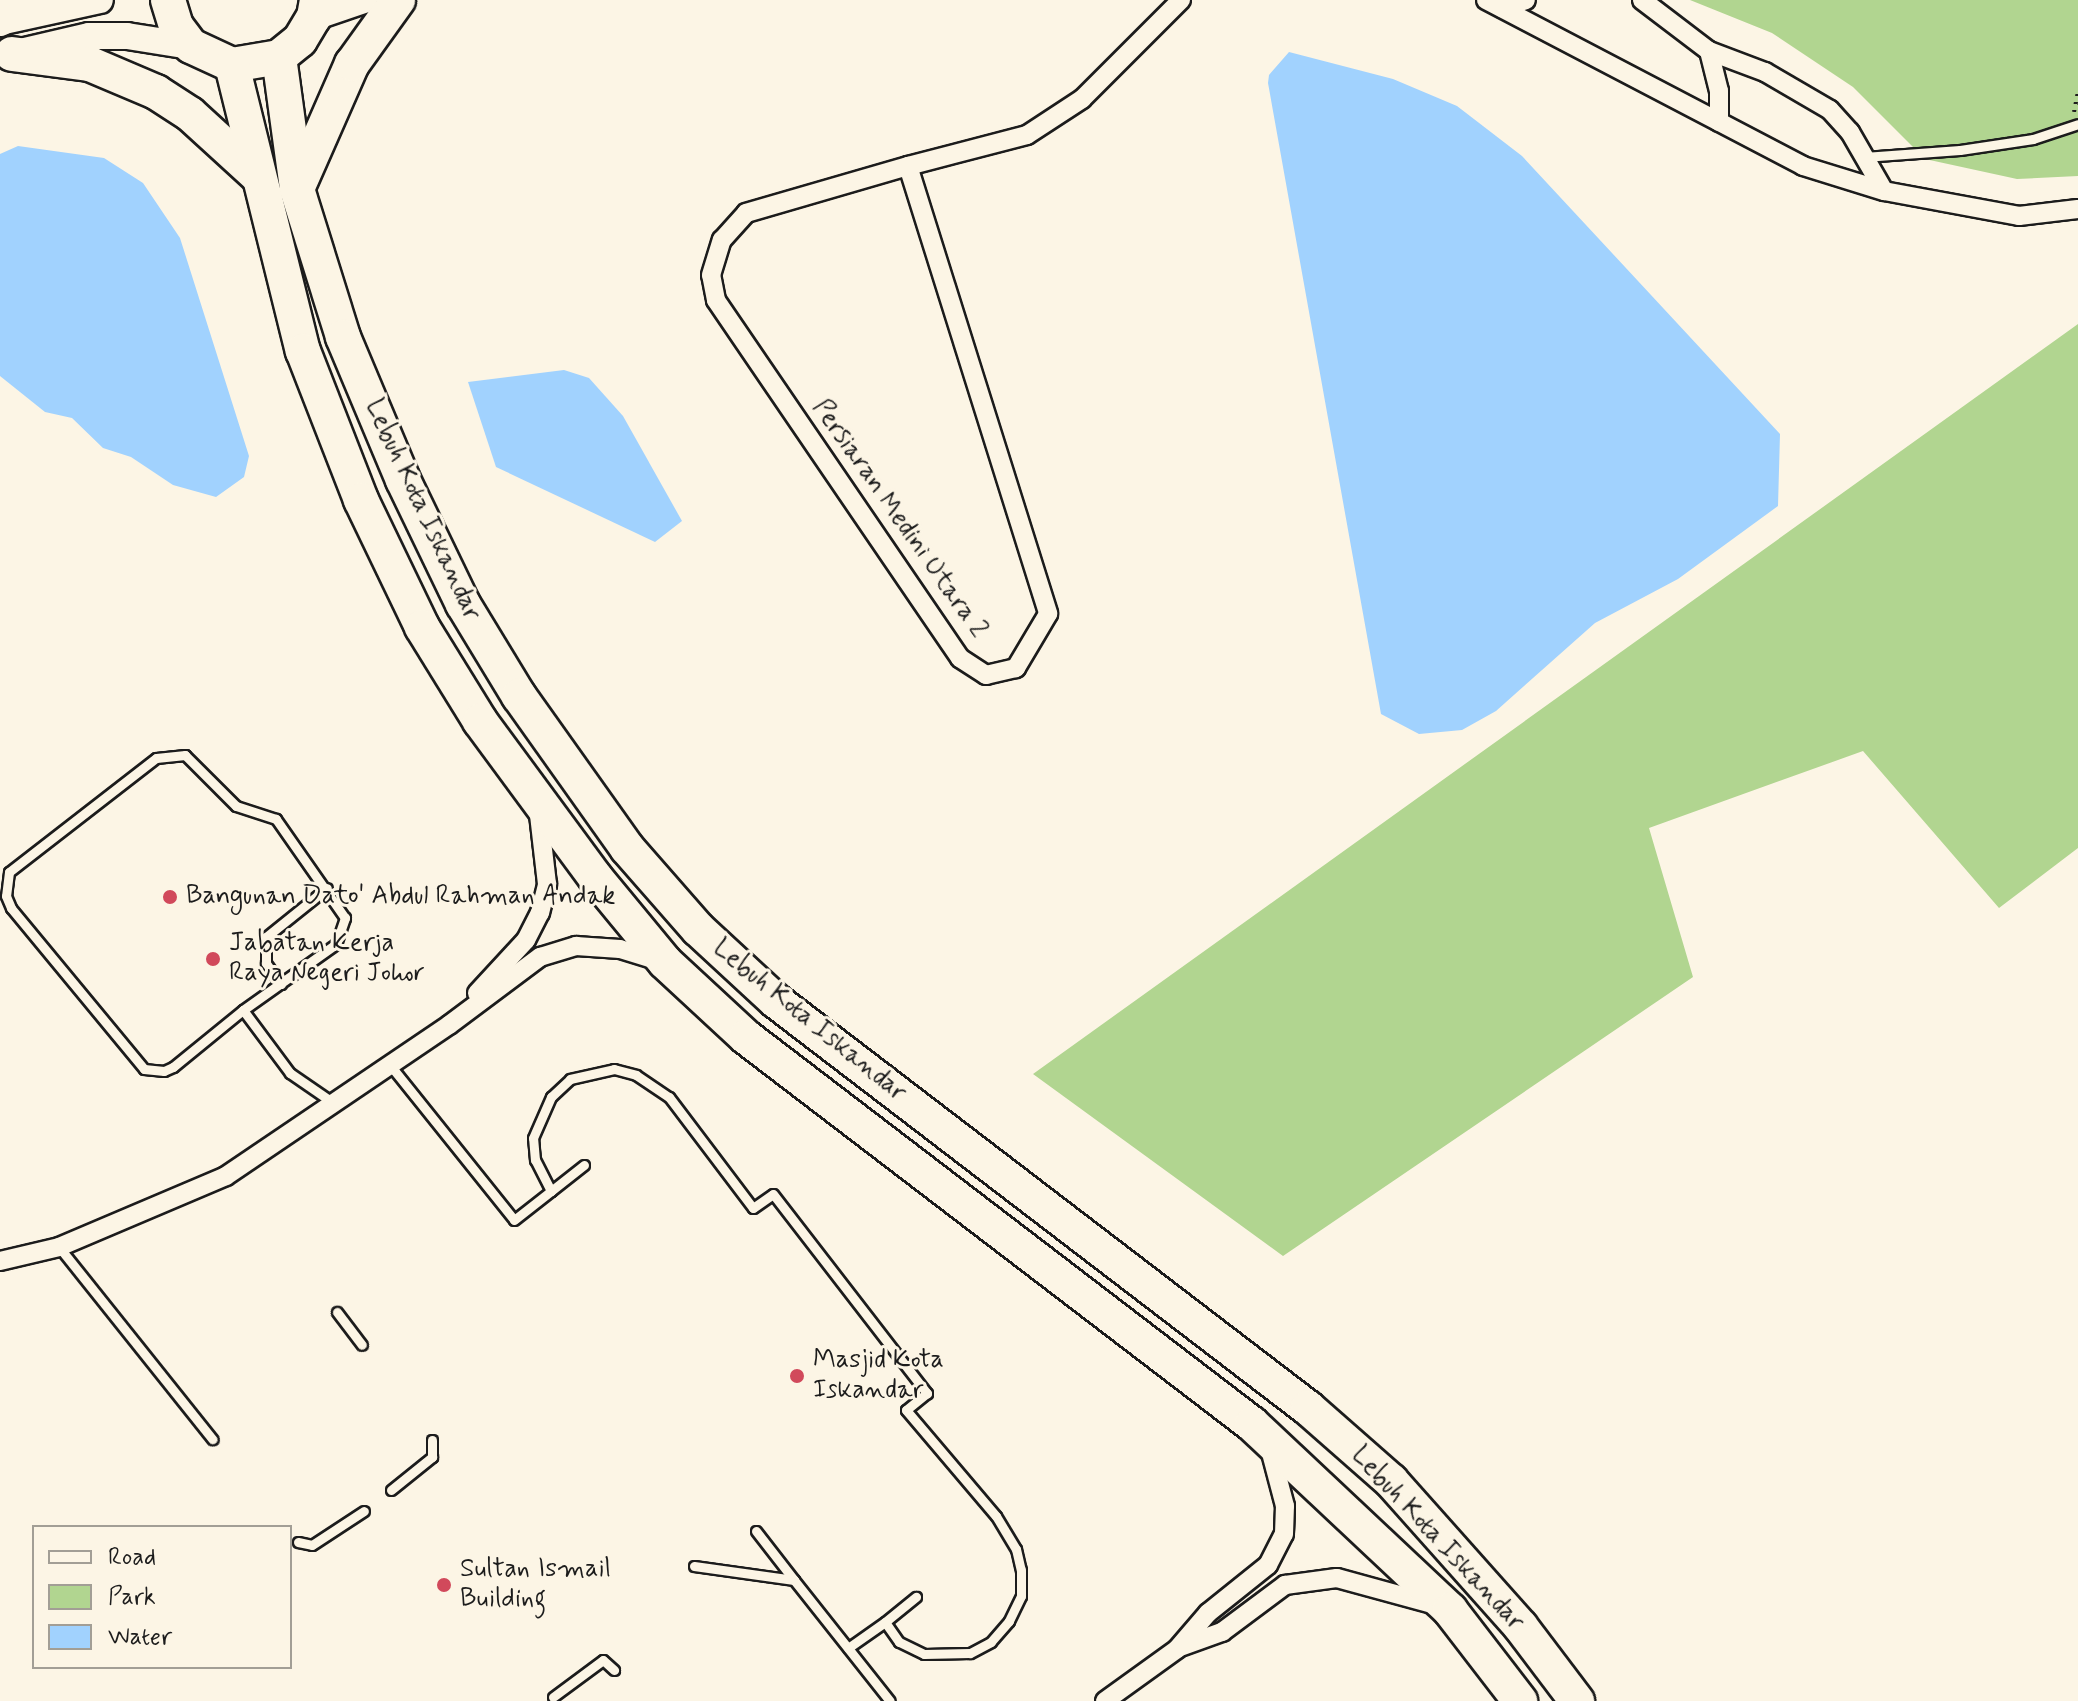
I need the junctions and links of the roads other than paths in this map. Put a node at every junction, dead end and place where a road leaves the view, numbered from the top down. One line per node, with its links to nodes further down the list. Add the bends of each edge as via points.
1 (28, 0): 11 (highway)
2 (100, 0): 11 (street)
3 (168, 0): 12 (highway, via 176,26)
4 (364, 0): 10 (street)
5 (398, 0): 22 (highway, via 352,64)
6 (1181, 0): 20 (street, Persiaran Medini Utara 2, via 1082,99 1027,135)
7 (1526, 0): 9 (street)
8 (1642, 0): 13 (street)
9 (1494, 4): 17 (street)
10 (316, 9): 15 (highway, via 300,40)
11 (0, 20)
12 (191, 46): 14 (street, via 89,36); 16 (highway)
13 (1709, 51): 17 (street, via 1719,91); 19 (street, via 1801,89 1830,110)
14 (6, 55): 21 (highway, via 90,64 156,92 190,114)
15 (279, 57): 16 (highway); 22 (highway, Lebuh Kota Iskandar)
16 (232, 65): 21 (highway, Lebuh Kota Iskandar)
17 (1719, 122): 23 (street, via 1803,166)
18 (2078, 124): 19 (lane, via 2033,139 1975,148)
19 (1864, 157): 23 (street)
20 (908, 166): 20 (street, Persiaran Medini Utara 2, via 746,213 722,240 711,275 716,300 960,658 986,675 1016,668 1048,614)
21 (259, 177): 25 (highway, Lebuh Kota Iskandar, via 303,351 361,500 422,627 480,721)
22 (297, 189): 58 (highway, Lebuh Kota Iskandar, via 343,337 463,604 519,696 627,848 698,929 776,1001 1308,1408 1391,1481 1521,1627)
23 (1884, 191): 24 (street, via 2019,216)
24 (2078, 209)
25 (530, 788): 27 (highway, Lebuh Kota Iskandar); 30 (street, via 545,837 547,884 540,913 526,940)
26 (327, 888): 28 (lane, via 266,937 266,963); 28 (lane, via 345,918 342,937); 29 (lane, via 276,819 236,806 193,761 175,753 156,758 9,872 6,896 11,908 144,1069 173,1067)
27 (665, 962): 30 (street, via 620,949 564,950 540,957); 39 (highway, Lebuh Kota Iskandar, via 746,1037)
28 (281, 984): 29 (lane)
29 (243, 1010): 32 (lane, via 290,1073)
30 (449, 1025): 31 (street)
31 (389, 1065): 32 (street); 34 (lane, via 514,1220)
32 (336, 1105): 35 (street, via 226,1176)
33 (584, 1165): 34 (lane)
34 (551, 1191): 50 (lane, via 535,1160 538,1118 570,1079 614,1069 636,1075 669,1097 753,1208 773,1194 927,1393 906,1410 996,1516 1016,1549 1021,1596 991,1642 970,1653 924,1654 899,1642)
35 (59, 1247): 36 (street); 40 (lane)
36 (0, 1261)
37 (337, 1312): 38 (lane)
38 (362, 1345)
39 (1252, 1424): 49 (highway, Lebuh Kota Iskandar); 52 (street, via 1279,1474 1284,1534 1268,1565 1208,1613)
40 (212, 1439)
41 (432, 1440): 42 (lane, via 432,1457)
42 (391, 1490)
43 (364, 1511): 45 (lane, via 312,1545)
44 (756, 1531): 47 (lane)
45 (298, 1542)
46 (694, 1566): 47 (lane)
47 (794, 1580): 51 (lane)
48 (916, 1597): 50 (lane)
49 (1450, 1610): 52 (street, via 1375,1584 1337,1578 1285,1585 1222,1632); 57 (highway, Lebuh Kota Iskandar)
50 (885, 1622): 51 (lane)
51 (848, 1648): 55 (lane)
52 (1177, 1649): 56 (street)
53 (614, 1670): 54 (lane, via 603,1660)
54 (553, 1697)
55 (890, 1701)
56 (1105, 1701)
57 (1520, 1701)
58 (1577, 1701)

